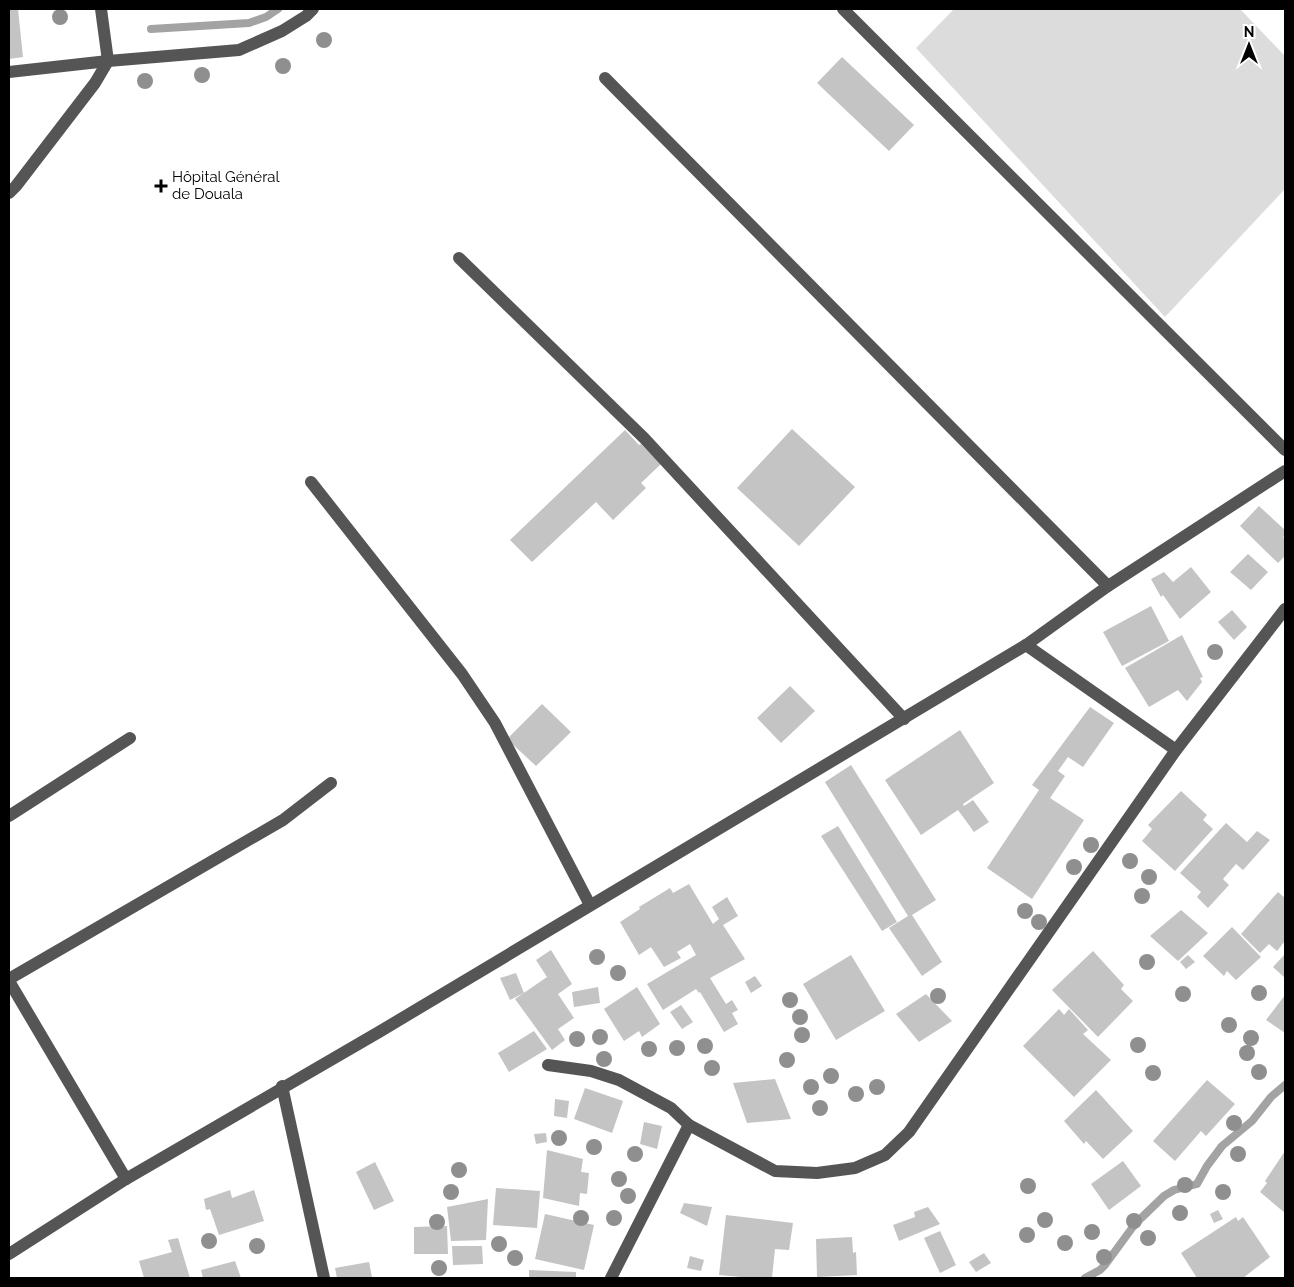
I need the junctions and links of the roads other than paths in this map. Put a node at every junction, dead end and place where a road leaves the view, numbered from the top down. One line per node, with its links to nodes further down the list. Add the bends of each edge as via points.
1 (101, 9): 4 (street)
2 (313, 9): 4 (street, via 282,31 240,50)
3 (843, 9): 9 (street)
4 (108, 61): 5 (street); 7 (street, via 95,84)
5 (9, 72)
6 (605, 78): 12 (street)
7 (9, 192)
8 (459, 258): 15 (street, via 644,438)
9 (1285, 450)
10 (1285, 471): 12 (street)
11 (311, 482): 20 (street, via 462,674 495,723)
12 (1108, 586): 14 (street)
13 (1283, 616): 17 (street)
14 (1026, 645): 15 (street); 17 (street)
15 (904, 719): 20 (street)
16 (130, 738): 19 (street)
17 (1176, 750): 24 (street, via 909,1132 885,1155 855,1168 816,1173 775,1171)
18 (331, 783): 21 (street, via 283,820)
19 (9, 816)
20 (590, 905): 23 (street)
21 (9, 980): 25 (street)
22 (548, 1065): 24 (street, via 591,1071 619,1080 671,1108)
23 (282, 1086): 25 (street); 27 (street)
24 (688, 1125): 28 (street)
25 (126, 1179): 26 (street)
26 (9, 1254)
27 (324, 1278)
28 (611, 1278)

